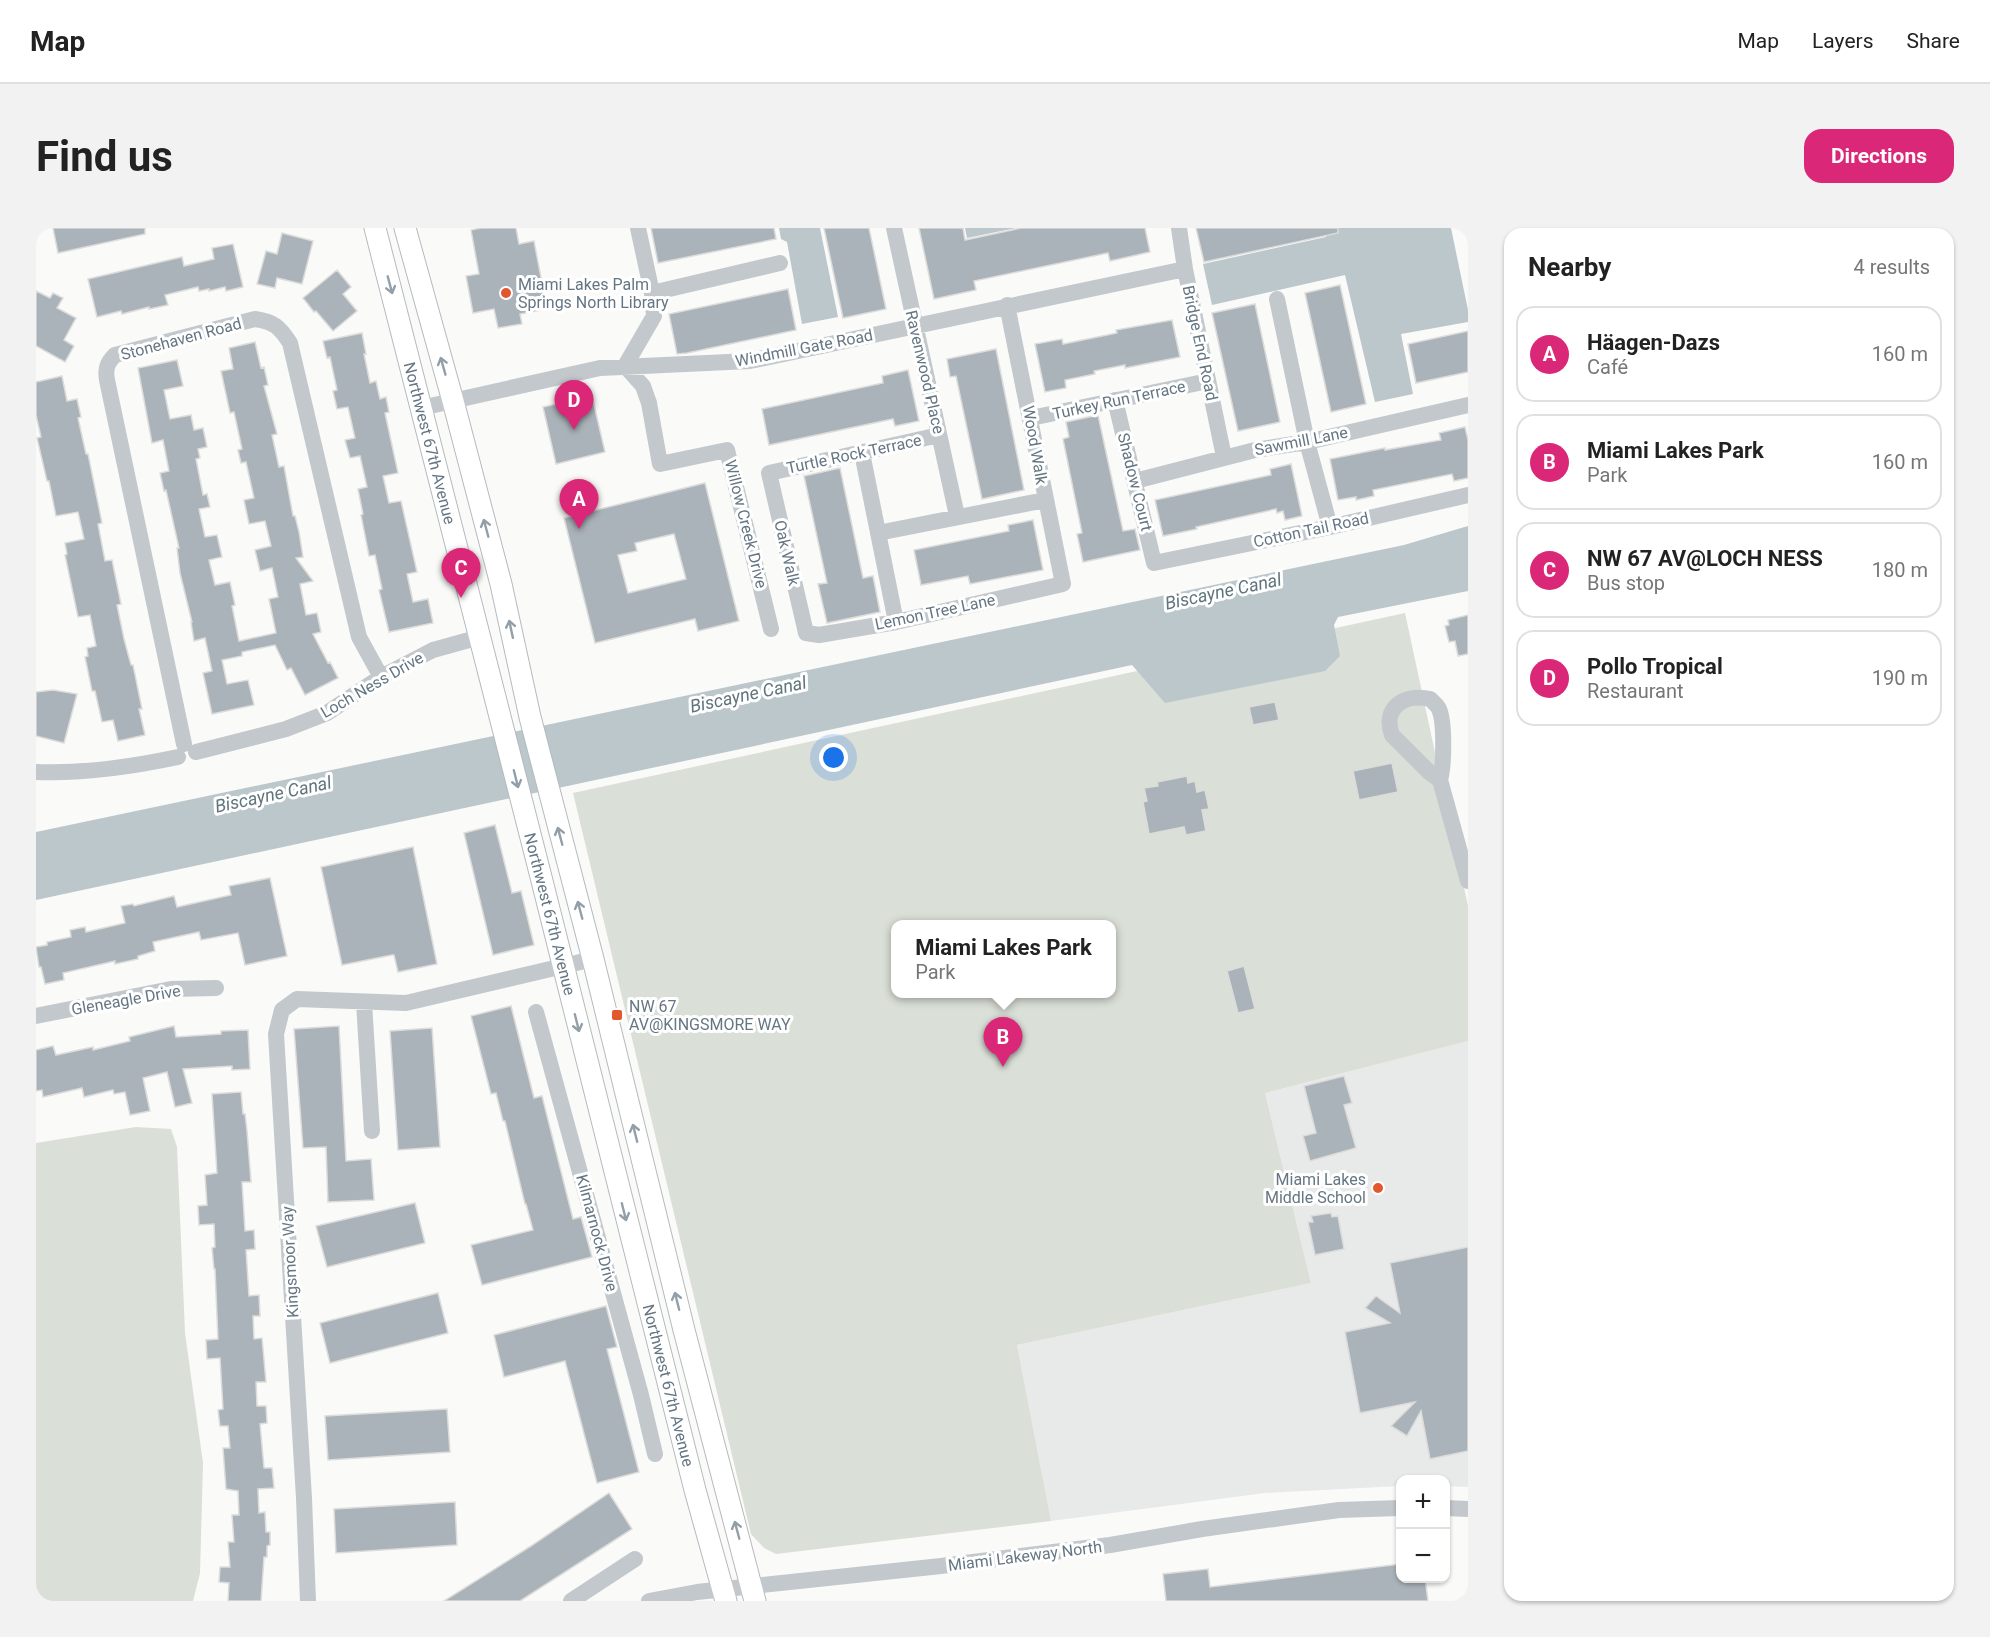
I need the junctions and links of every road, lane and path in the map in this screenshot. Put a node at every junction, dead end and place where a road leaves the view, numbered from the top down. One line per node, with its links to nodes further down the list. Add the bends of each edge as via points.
1 (375, 228): 17 (main road, Northwest 67th Avenue, one-way to 17)
2 (405, 228): 15 (main road, Northwest 67th Avenue, one-way to 2)
3 (638, 228): 8 (street)
4 (894, 228): 11 (street, Ravenwood Place)
5 (1179, 228): 7 (street, Bridge End Road)
6 (780, 262): 8 (street)
7 (1185, 269): 10 (street, Windmill Gate Road); 13 (street, Bridge End Road)
8 (652, 293): 12 (street, via 654,316)
9 (1277, 299): 20 (street)
10 (1007, 305): 11 (street, Windmill Gate Road); 18 (street, Wood Walk)
11 (914, 327): 12 (street, Windmill Gate Road, via 750,362); 19 (street, Ravenwood Place)
12 (625, 366): 15 (street, Windmill Gate Road, via 600,368); 34 (street, Willow Creek Drive, via 643,386 660,464 727,450)
13 (1208, 381): 14 (street, Turkey Run Terrace); 22 (street, Bridge End Road)
14 (1115, 400): 18 (street, Turkey Run Terrace); 24 (street, Shadow Court)
15 (453, 401): 17 (street, Windmill Gate Road); 31 (main road, Northwest 67th Avenue, one-way to 15)
16 (1468, 405): 20 (street, Sawmill Lane)
17 (421, 408): 36 (main road, Northwest 67th Avenue)
18 (1030, 418): 26 (street, Wood Walk)
19 (939, 435): 21 (street, Turtle Rock Terrace); 27 (street, Ravenwood Place)
20 (1307, 442): 22 (street, Sawmill Lane); 28 (street)
21 (862, 453): 23 (street, Turtle Rock Terrace); 29 (street)
22 (1224, 457): 24 (street, Sawmill Lane)
23 (769, 472): 35 (street, Oak Walk)
24 (1135, 481): 30 (street, Shadow Court)
25 (1468, 495): 28 (street, Cotton Tail Road)
26 (1045, 500): 27 (street); 32 (street, Wood Walk)
27 (957, 516): 29 (street)
28 (1330, 527): 30 (street, Cotton Tail Road)
29 (878, 533): 33 (street)
30 (1154, 563)
31 (501, 584): 36 (main road, via 489,627); 37 (main road, Northwest 67th Avenue, one-way to 31)
32 (1063, 584): 33 (street, Lemon Tree Lane)
33 (896, 622): 35 (street, Lemon Tree Lane, via 819,635)
34 (771, 629)
35 (806, 633)
36 (480, 637): 37 (main road, via 492,641); 38 (street, Loch Ness Drive, via 433,650); 44 (main road, Northwest 67th Avenue, one-way to 44)
37 (521, 675): 43 (main road, Northwest 67th Avenue, one-way to 37)
38 (381, 677): 39 (street, Loch Ness Drive, via 327,713 286,729); 39 (street, Stonehaven Road, via 359,638 290,343 282,331 271,322 255,319 116,355 108,361 107,380)
39 (186, 751): 40 (street, Loch Ness Drive, via 137,765)
40 (36, 772)
41 (1440, 780): 41 (street, via 1444,768 1440,711 1430,699 1407,699 1390,714 1389,728); 42 (street)
42 (1468, 881)
43 (593, 959): 44 (street, Kingsmoor Way); 50 (main road, Northwest 67th Avenue, one-way to 43)
44 (563, 966): 46 (street, Kingsmoor Way, via 406,1003); 51 (main road, Northwest 67th Avenue, one-way to 51)
45 (216, 988): 48 (street, Gleneagle Drive, via 171,990)
46 (364, 1003): 49 (street); 59 (street, Kingsmoor Way, via 297,999 282,1010 276,1034)
47 (536, 1012): 52 (street, Kilmarnock Drive)
48 (36, 1016)
49 (372, 1131)
50 (669, 1272): 51 (main road); 57 (main road, Northwest 67th Avenue, one-way to 50)
51 (641, 1279): 58 (main road, Northwest 67th Avenue)
52 (655, 1454)
53 (1396, 1508): 57 (street, Miami Lakeway North, via 1339,1510 1202,1528 1110,1545)
54 (1450, 1508): 55 (street)
55 (1468, 1509)
56 (635, 1559): 60 (street)
57 (753, 1594): 58 (street, Miami Lakeway North)
58 (724, 1595): 61 (street, Miami Lakeway North, via 697,1592)
59 (308, 1601)
60 (570, 1601)
61 (650, 1601)

